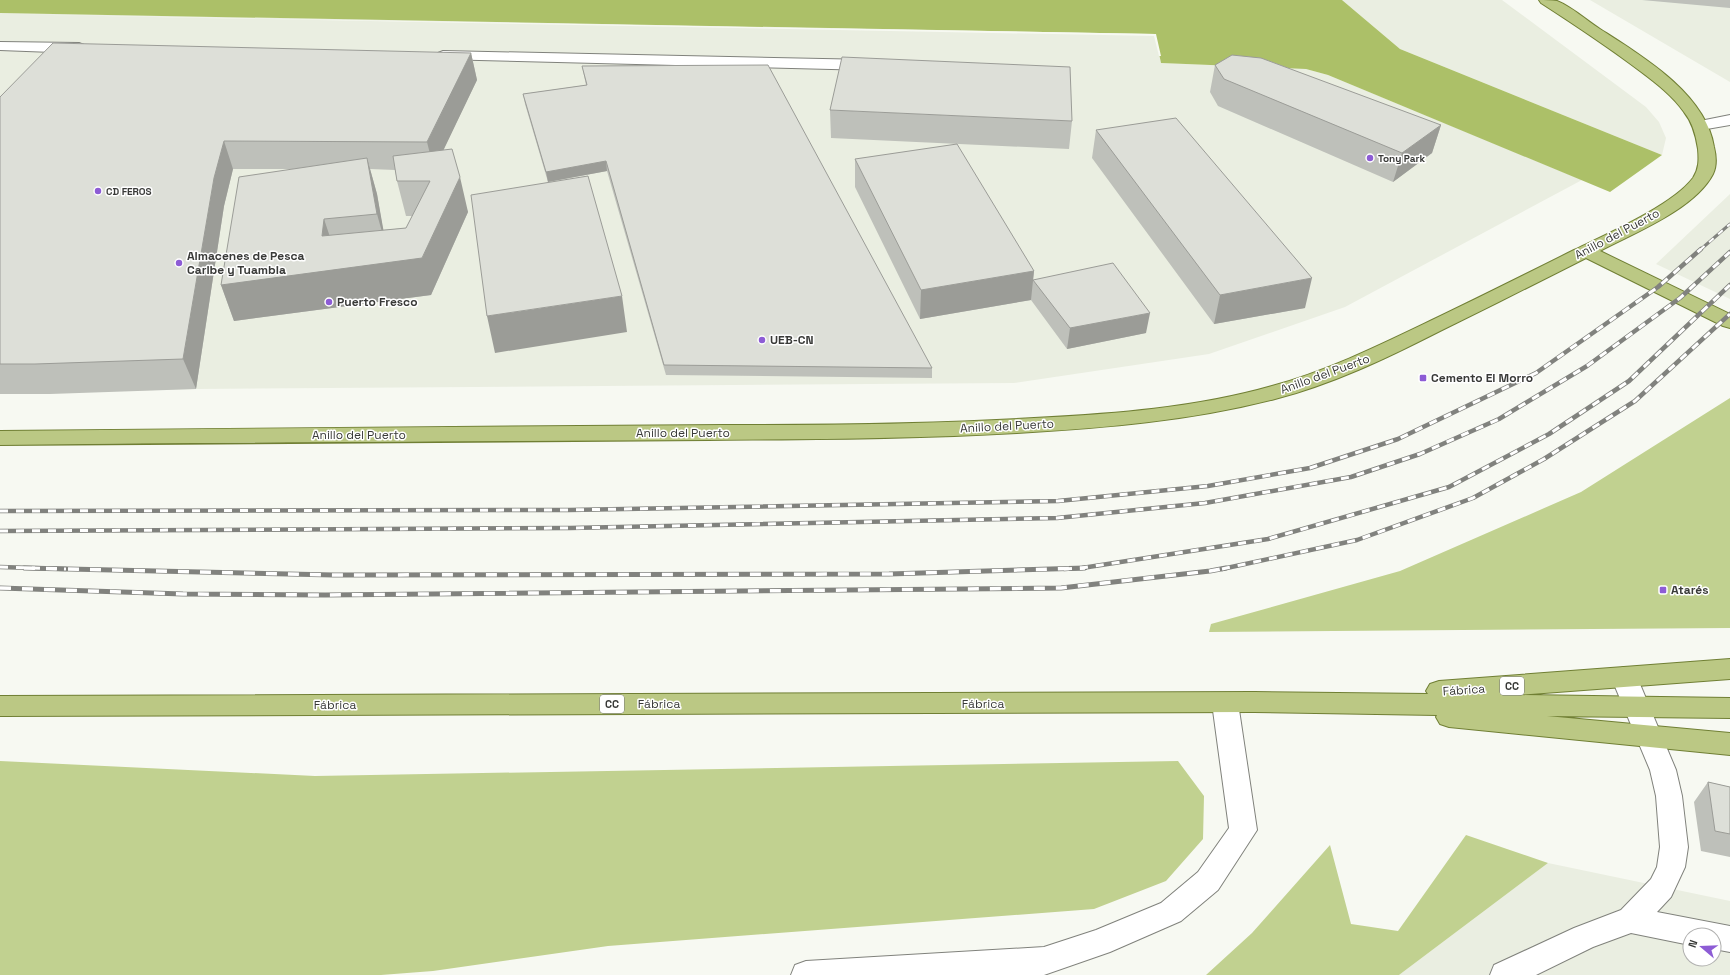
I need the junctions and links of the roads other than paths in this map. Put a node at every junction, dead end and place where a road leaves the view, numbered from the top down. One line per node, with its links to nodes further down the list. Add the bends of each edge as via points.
1 (1546, 0): 7 (main road, Anillo del Puerto, via 1655,75 1675,92)
2 (0, 46): 3 (lane)
3 (96, 48)
4 (430, 55): 5 (lane)
5 (883, 65)
6 (1730, 120): 7 (lane)
7 (1701, 125): 8 (main road, Anillo del Puerto, via 1707,154 1706,173 1694,188 1636,227)
8 (1585, 251): 9 (main road); 10 (main road, Anillo del Puerto, via 1368,359 1323,377 1273,393 1151,416 983,428 830,432)
9 (1730, 322)
10 (0, 438)
11 (1730, 669): 12 (main road, Fábrica / CC)
12 (1624, 678): 13 (main road, Fábrica / CC); 16 (lane)
13 (1295, 702): 14 (main road, Fábrica / CC); 16 (main road, Fábrica / CC); 18 (main road)
14 (1225, 703): 15 (main road, Fábrica / CC); 22 (lane, via 1243,830 1208,881 1171,912 1100,942 1044,961)
15 (0, 706)
16 (1636, 707): 17 (main road, Fábrica / CC); 18 (lane)
17 (1730, 708)
18 (1649, 736): 19 (main road); 20 (lane, via 1670,796 1674,846 1671,867 1661,888)
19 (1730, 744)
20 (1631, 920): 21 (lane); 23 (lane, via 1584,937)
21 (1682, 930)
22 (806, 975)
23 (1505, 975)

